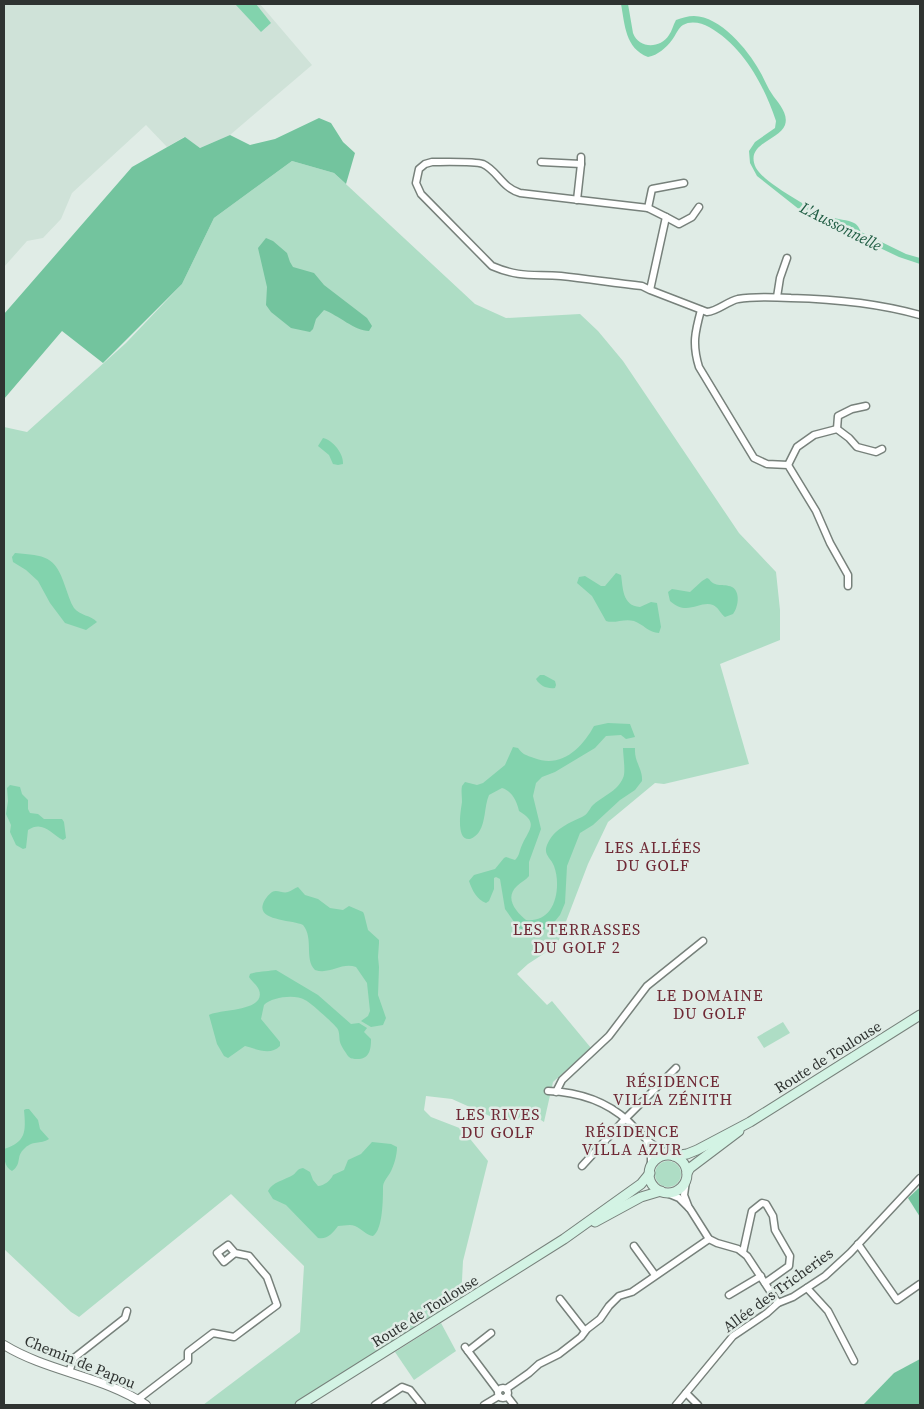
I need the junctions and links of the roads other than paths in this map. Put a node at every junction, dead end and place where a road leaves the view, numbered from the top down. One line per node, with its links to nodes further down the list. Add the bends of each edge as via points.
1 (541, 162): 3 (street, via 581,160)
2 (684, 183): 5 (street, via 652,189)
3 (577, 200): 5 (street); 8 (street, via 514,191 482,164 432,162 419,169 416,182 429,203 492,266 524,276 559,276 642,286)
4 (699, 207): 6 (street, via 692,217 679,224)
5 (648, 208): 6 (street)
6 (666, 217): 8 (street)
7 (787, 258): 9 (street)
8 (650, 290): 10 (street)
9 (777, 297): 10 (street, via 737,299 713,312); 11 (street, via 839,299)
10 (701, 310): 15 (street, via 694,338 700,367 754,458 767,464)
11 (920, 315)
12 (866, 406): 13 (street, via 838,416)
13 (837, 429): 14 (street, via 857,447 876,452); 15 (street, via 814,435 797,447)
14 (882, 449)
15 (788, 466): 16 (street, via 816,511 848,575)
16 (848, 586)
17 (703, 941): 20 (street, via 647,986 609,1036 552,1092 595,1099)
18 (920, 1015): 21 (main road, Route de Toulouse)
19 (676, 1068): 20 (street)
20 (625, 1119): 22 (street); 24 (street)
21 (750, 1122): 23 (main road, Route de Toulouse, via 697,1150); 26 (main road, Route de Toulouse, via 690,1168)
22 (644, 1137): 23 (street, via 656,1148); 25 (street, via 651,1153)
23 (672, 1155): 25 (main road, via 661,1156); 26 (main road, via 684,1164)
24 (582, 1166)
25 (650, 1169): 28 (main road, via 654,1186); 30 (main road, Route de Toulouse, via 642,1184)
26 (686, 1177): 28 (main road, via 676,1191); 29 (street, via 684,1195)
27 (920, 1178): 32 (street, Allée des Tricheries)
28 (664, 1192): 29 (street, via 679,1198); 30 (main road, Route de Toulouse, via 641,1197)
29 (690, 1209): 31 (street)
30 (564, 1239): 54 (main road, Route de Toulouse)
31 (709, 1239): 34 (street); 36 (street)
32 (858, 1244): 38 (street, via 897,1300); 39 (street, Allée des Tricheries, via 825,1276)
33 (634, 1246): 36 (street)
34 (743, 1252): 37 (street); 37 (street, via 752,1211 762,1203 766,1204 790,1262 789,1266)
35 (234, 1253): 52 (street, via 249,1256 267,1277 277,1305 234,1337 213,1333 188,1352 188,1361)
36 (655, 1275): 44 (street, via 632,1292 618,1296 600,1319)
37 (763, 1280): 40 (street); 42 (street)
38 (920, 1284)
39 (807, 1288): 42 (street, Allée des Tricheries); 47 (street, via 828,1311)
40 (729, 1296)
41 (560, 1299): 44 (street)
42 (778, 1303): 51 (street, Allée des Tricheries, via 733,1336)
43 (127, 1311): 48 (street, via 125,1318 74,1358)
44 (585, 1331): 49 (street)
45 (491, 1333): 50 (street, via 466,1349)
46 (4, 1345): 48 (street, Chemin de Papou, via 35,1361)
47 (854, 1361)
48 (69, 1372): 52 (street, Chemin de Papou)
49 (507, 1392): 50 (street, via 504,1398); 58 (street)
50 (498, 1393): 57 (street)
51 (686, 1393): 59 (street, Allée des Tricheries); 60 (street)
52 (137, 1400): 53 (street, Chemin de Papou)
53 (146, 1405)
54 (300, 1405)
55 (375, 1405): 56 (street, via 402,1387 410,1390)
56 (422, 1405)
57 (484, 1405)
58 (514, 1405)
59 (676, 1405)
60 (698, 1405)

